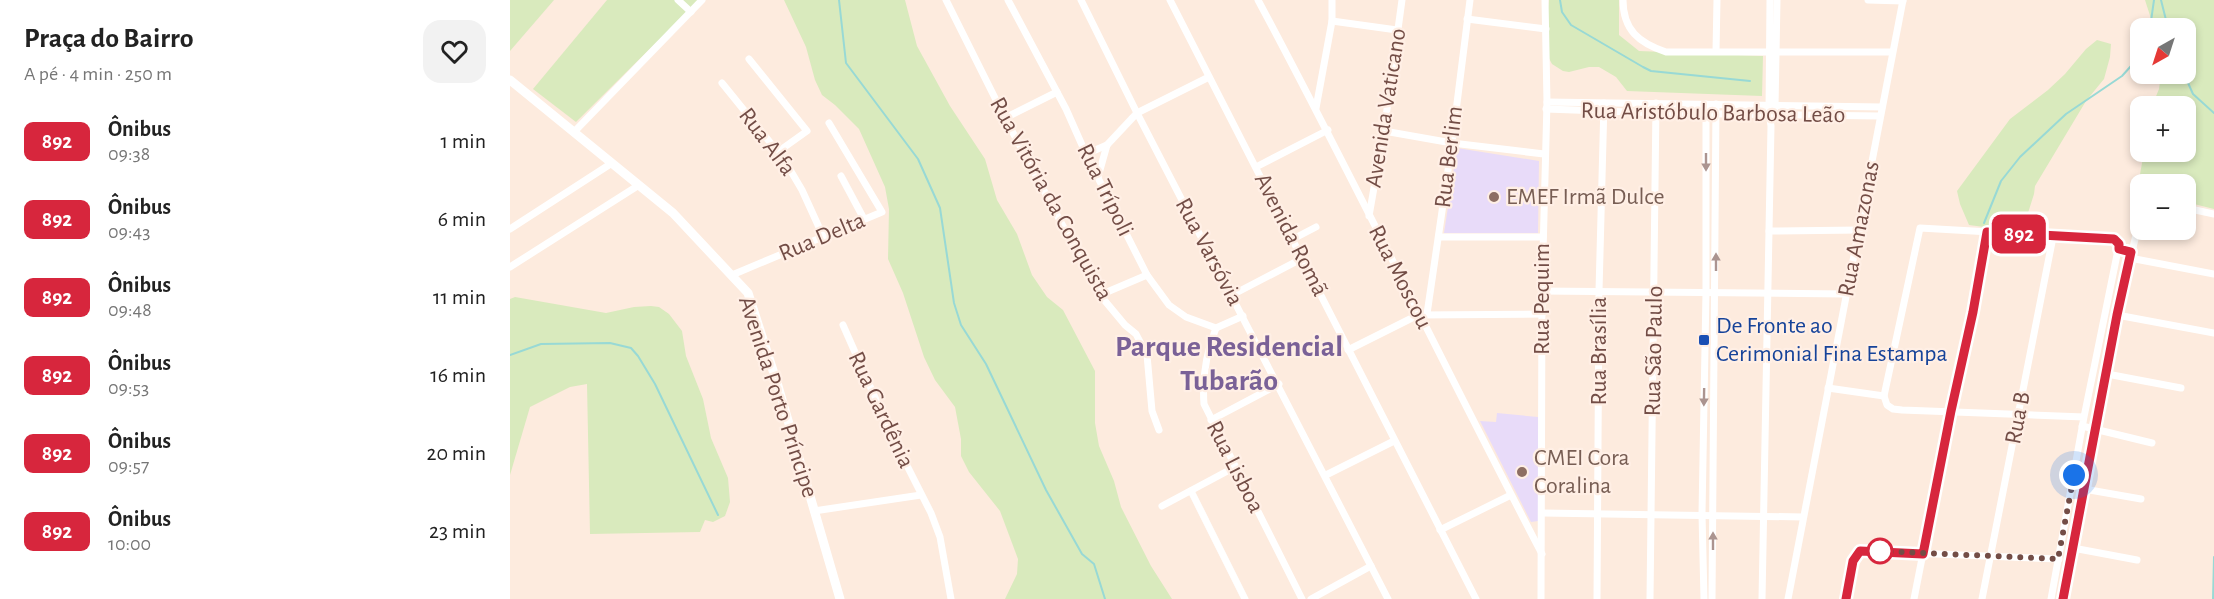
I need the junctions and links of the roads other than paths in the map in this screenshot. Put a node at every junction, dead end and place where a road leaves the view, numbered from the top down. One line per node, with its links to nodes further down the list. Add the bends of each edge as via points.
1 (678, 0): 18 (street)
2 (702, 0): 18 (street)
3 (946, 0): 45 (street, Rua Vitória da Conquista)
4 (1008, 0): 30 (street, Rua Trípoli)
5 (1080, 0): 39 (street, Rua Varsóvia)
6 (1170, 0): 27 (street, Avenida Romã)
7 (1258, 0): 38 (street, Rua Moscou)
8 (1402, 0): 22 (street, Avenida Vaticano)
9 (1470, 0): 19 (street, Rua Berlim)
10 (1545, 0): 21 (street, Rua Pequim)
11 (1623, 0): 23 (street, via 1628,27 1646,45 1666,52)
12 (1717, 0): 23 (street)
13 (1770, 0): 24 (street)
14 (1778, 0): 24 (street)
15 (1868, 0): 16 (street)
16 (1903, 0): 25 (street, Rua Amazonas)
17 (1331, 1): 20 (street)
18 (691, 12): 49 (street)
19 (1467, 19): 21 (street); 50 (street, Rua Berlim)
20 (1332, 21): 22 (street); 38 (street)
21 (1546, 29): 34 (street, Rua Pequim)
22 (1397, 30): 48 (street, Avenida Vaticano)
23 (1716, 51): 24 (street)
24 (1773, 52): 25 (street); 35 (street)
25 (1892, 52): 36 (street, Rua Amazonas)
26 (749, 59): 52 (street, via 807,131)
27 (1209, 77): 39 (street); 56 (street, Avenida Romã)
28 (510, 80): 49 (street, Avenida Porto Príncipe)
29 (722, 83): 52 (street, Rua Alfa)
30 (1057, 92): 45 (street); 53 (street, Rua Trípoli)
31 (1656, 103): 32 (street); 37 (street); 40 (street, Rua São Paulo)
32 (1706, 104): 33 (street); 42 (street)
33 (1716, 104): 35 (street); 43 (street)
34 (1546, 105): 37 (street, Rua Aristóbulo Barbosa Leão); 54 (street, Rua Pequim)
35 (1772, 105): 36 (street); 41 (street)
36 (1882, 106): 44 (street, Rua Amazonas)
37 (1604, 107): 40 (street, Rua Aristóbulo Barbosa Leão); 83 (street, Rua Brasília)
38 (1316, 108): 47 (street, Rua Moscou)
39 (1137, 113): 51 (street); 90 (street, Rua Varsóvia)
40 (1656, 113): 42 (street, Rua Aristóbulo Barbosa Leão); 84 (street, Rua São Paulo)
41 (1772, 113): 43 (street, Rua Aristóbulo Barbosa Leão); 44 (street, Rua Aristóbulo Barbosa Leão); 67 (street)
42 (1706, 114): 43 (street, Rua Aristóbulo Barbosa Leão); 85 (street, one-way to 85)
43 (1716, 114): 86 (street, one-way to 43)
44 (1880, 116): 66 (street, Rua Amazonas)
45 (1005, 118): 89 (street, Rua Vitória da Conquista)
46 (829, 123): 63 (street, Rua Delta, via 882,212)
47 (1328, 130): 56 (street); 62 (street, Rua Moscou)
48 (1384, 131): 50 (street); 62 (street, Avenida Vaticano)
49 (574, 132): 55 (street, Avenida Porto Príncipe)
50 (1452, 143): 54 (street); 70 (street, Rua Berlim)
51 (1107, 145): 53 (street); 58 (street)
52 (779, 150): 69 (street, Rua Alfa)
53 (1086, 154): 58 (street, Rua Trípoli)
54 (1544, 154): 71 (street, Rua Pequim)
55 (612, 163): 59 (street, Avenida Porto Príncipe); 65 (street)
56 (1256, 166): 73 (street, Avenida Romã)
57 (841, 176): 63 (street)
58 (1098, 177): 81 (street, Rua Trípoli)
59 (639, 185): 78 (street); 80 (street, Avenida Porto Príncipe, via 673,213)
60 (2196, 210): 61 (street)
61 (2214, 214)
62 (1369, 216): 92 (street, Rua Moscou)
63 (864, 219): 69 (street, Rua Delta)
64 (1316, 227): 73 (street)
65 (510, 229)
66 (1860, 230): 67 (street); 88 (street, Rua Amazonas)
67 (1769, 231): 87 (street)
68 (1987, 232): 72 (street); 103 (street, via 1920,228); 104 (street)
69 (823, 236): 80 (street, Rua Delta)
70 (1439, 237): 71 (street); 92 (street, Rua Berlim)
71 (1543, 237): 82 (street, Rua Pequim)
72 (2053, 237): 75 (street, via 2114,239); 105 (street, Rua B)
73 (1293, 238): 77 (street, Avenida Romã)
74 (2135, 240): 76 (street)
75 (2119, 249): 76 (street); 106 (street)
76 (2131, 255): 79 (street); 93 (street)
77 (1303, 258): 90 (street); 98 (street, Avenida Romã)
78 (510, 267)
79 (2214, 274)
80 (732, 275): 121 (street, Avenida Porto Príncipe, via 748,293)
81 (1147, 275): 89 (street); 96 (street, Rua Trípoli, via 1169,305 1186,317)
82 (1542, 291): 83 (street); 91 (street, Rua Pequim)
83 (1599, 291): 84 (street); 125 (street, Rua Brasília)
84 (1655, 292): 85 (street); 126 (street, Rua São Paulo)
85 (1706, 292): 86 (street); 123 (street, one-way to 123)
86 (1716, 292): 87 (street); 124 (street)
87 (1767, 292): 88 (street); 127 (street)
88 (1846, 294): 101 (street, Rua Amazonas)
89 (1100, 295): 110 (street, Rua Vitória da Conquista, via 1136,334 1147,355 1152,411)
90 (1232, 295): 94 (street, Rua Varsóvia)
91 (1542, 314): 92 (street); 122 (street, Rua Pequim)
92 (1423, 315): 98 (street); 118 (street, Rua Moscou)
93 (2117, 315): 97 (street); 99 (street)
94 (1243, 316): 96 (street); 100 (street, Rua Varsóvia)
95 (843, 325): 117 (street, Rua Gardênia)
96 (1216, 327): 107 (street, Rua Lisboa, via 1203,382 1204,404)
97 (2214, 333)
98 (1348, 350): 111 (street, Avenida Romã)
99 (2107, 374): 102 (street); 109 (street)
100 (1279, 384): 107 (street); 114 (street, Rua Varsóvia)
101 (1828, 388): 103 (street); 128 (street, Rua Amazonas)
102 (2181, 388)
103 (1884, 396): 104 (street, via 1893,409)
104 (1951, 411): 105 (street); 132 (street)
105 (2019, 415): 106 (street); 133 (street, Rua B)
106 (2084, 417): 108 (street)
107 (1211, 420): 113 (street, Rua Lisboa)
108 (2082, 426): 109 (street); 134 (street)
109 (2096, 429): 112 (street); 115 (street)
110 (1159, 430)
111 (1394, 441): 114 (street); 129 (street, Avenida Romã)
112 (2152, 443)
113 (1235, 467): 116 (street); 140 (street, Rua Lisboa)
114 (1326, 475): 136 (street, Rua Varsóvia)
115 (2084, 489): 119 (street); 130 (street)
116 (1191, 491): 120 (street); 139 (street)
117 (921, 495): 121 (street); 138 (street, Rua Gardênia, via 940,537)
118 (1511, 495): 129 (street); 131 (street, Rua Moscou)
119 (2141, 500)
120 (1162, 506)
121 (814, 512): 137 (street, Avenida Porto Príncipe)
122 (1543, 513): 125 (street); 131 (street, Rua Pequim)
123 (1702, 514): 124 (street); 126 (street); 147 (street)
124 (1713, 514): 127 (street); 148 (street, one-way to 124)
125 (1599, 515): 126 (street); 145 (street, Rua Brasília)
126 (1651, 515): 146 (street, Rua São Paulo)
127 (1762, 515): 128 (street); 149 (street)
128 (1803, 517): 150 (street, Rua Amazonas)
129 (1440, 530): 143 (street, Avenida Romã)
130 (2073, 548): 135 (street); 155 (street)
131 (1542, 554): 144 (street, Rua Pequim)
132 (1923, 554): 133 (street); 151 (street, via 1865,550 1857,554); 152 (street)
133 (1990, 556): 134 (street); 153 (street, Rua B)
134 (2058, 559): 154 (street)
135 (2137, 560)
136 (1371, 566): 141 (street); 142 (street, Rua Varsóvia)
137 (840, 599)
138 (951, 599)
139 (1245, 599)
140 (1302, 599)
141 (1311, 599)
142 (1389, 599)
143 (1476, 599)
144 (1541, 599)
145 (1597, 599)
146 (1650, 599)
147 (1704, 599)
148 (1712, 599)
149 (1762, 599)
150 (1788, 599)
151 (1846, 599)
152 (1914, 599)
153 (1982, 599)
154 (2051, 599)
155 (2063, 599)

